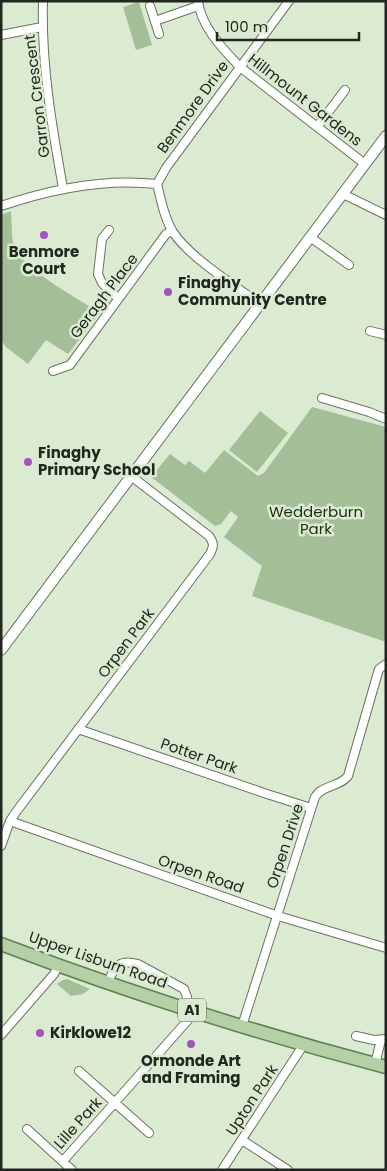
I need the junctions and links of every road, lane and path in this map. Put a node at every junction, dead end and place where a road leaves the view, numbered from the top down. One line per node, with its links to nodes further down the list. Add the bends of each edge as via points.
1 (43, 1): 6 (street, Garron Crescent)
2 (289, 1): 9 (street, Benmore Drive)
3 (198, 4): 5 (street, Hillmount Gardens); 9 (street, Hillmount Gardens, via 222,49)
4 (150, 6): 5 (street)
5 (155, 21): 7 (street)
6 (42, 27): 8 (street); 15 (street, Garron Crescent)
7 (159, 34)
8 (1, 35)
9 (240, 67): 11 (street, Hillmount Gardens); 14 (street, Benmore Drive)
10 (344, 90): 11 (street)
11 (317, 127): 13 (street, Hillmount Gardens)
12 (386, 136): 13 (street)
13 (365, 164): 16 (street)
14 (157, 184): 15 (street); 20 (street)
15 (63, 188): 17 (street)
16 (343, 194): 18 (street); 21 (street)
17 (1, 206)
18 (386, 214)
19 (109, 230): 23 (street, via 102,239 98,274 102,283)
20 (172, 231): 23 (street, Geragh Place, via 166,234); 24 (street, via 195,256)
21 (310, 237): 22 (street); 24 (street)
22 (349, 265)
23 (118, 298): 27 (street, Geragh Place, via 70,365)
24 (260, 304): 30 (street)
25 (370, 330): 26 (street)
26 (386, 335)
27 (53, 371)
28 (322, 398): 29 (street)
29 (386, 419)
30 (131, 476): 31 (street); 33 (street, Orpen Park, via 209,536 214,547)
31 (1, 650)
32 (386, 664): 34 (street, Orpen Drive, via 379,669 348,776 317,793)
33 (78, 729): 34 (street, Potter Park); 35 (street, Orpen Park)
34 (312, 808): 37 (street, Orpen Drive)
35 (10, 821): 36 (street, Orpen Park); 37 (street, Orpen Road)
36 (1, 846)
37 (278, 916): 39 (street, Orpen Road); 43 (street, Orpen Drive)
38 (1, 944): 40 (main road, Upper Lisburn Road / A1)
39 (386, 948)
40 (59, 964): 41 (main road, Upper Lisburn Road / A1); 44 (street)
41 (108, 982): 42 (main road, Upper Lisburn Road / A1); 42 (street, via 115,966 130,962 138,964 184,989)
42 (188, 1008): 43 (main road, Upper Lisburn Road / A1); 50 (street, via 188,1020)
43 (242, 1026): 47 (main road, Upper Lisburn Road / A1)
44 (1, 1035)
45 (356, 1036): 46 (street)
46 (384, 1040): 48 (street)
47 (304, 1044): 48 (main road, Upper Lisburn Road / A1); 53 (street, Upton Park)
48 (380, 1066)
49 (79, 1071): 50 (street, Lille Park)
50 (115, 1103): 52 (street, Lille Park); 54 (street, Lille Park)
51 (26, 1129): 54 (street, Lille Park)
52 (149, 1133)
53 (242, 1140): 56 (street, Upton Park); 57 (street)
54 (62, 1161): 55 (street, Lille Park)
55 (72, 1170)
56 (222, 1170)
57 (288, 1170)

